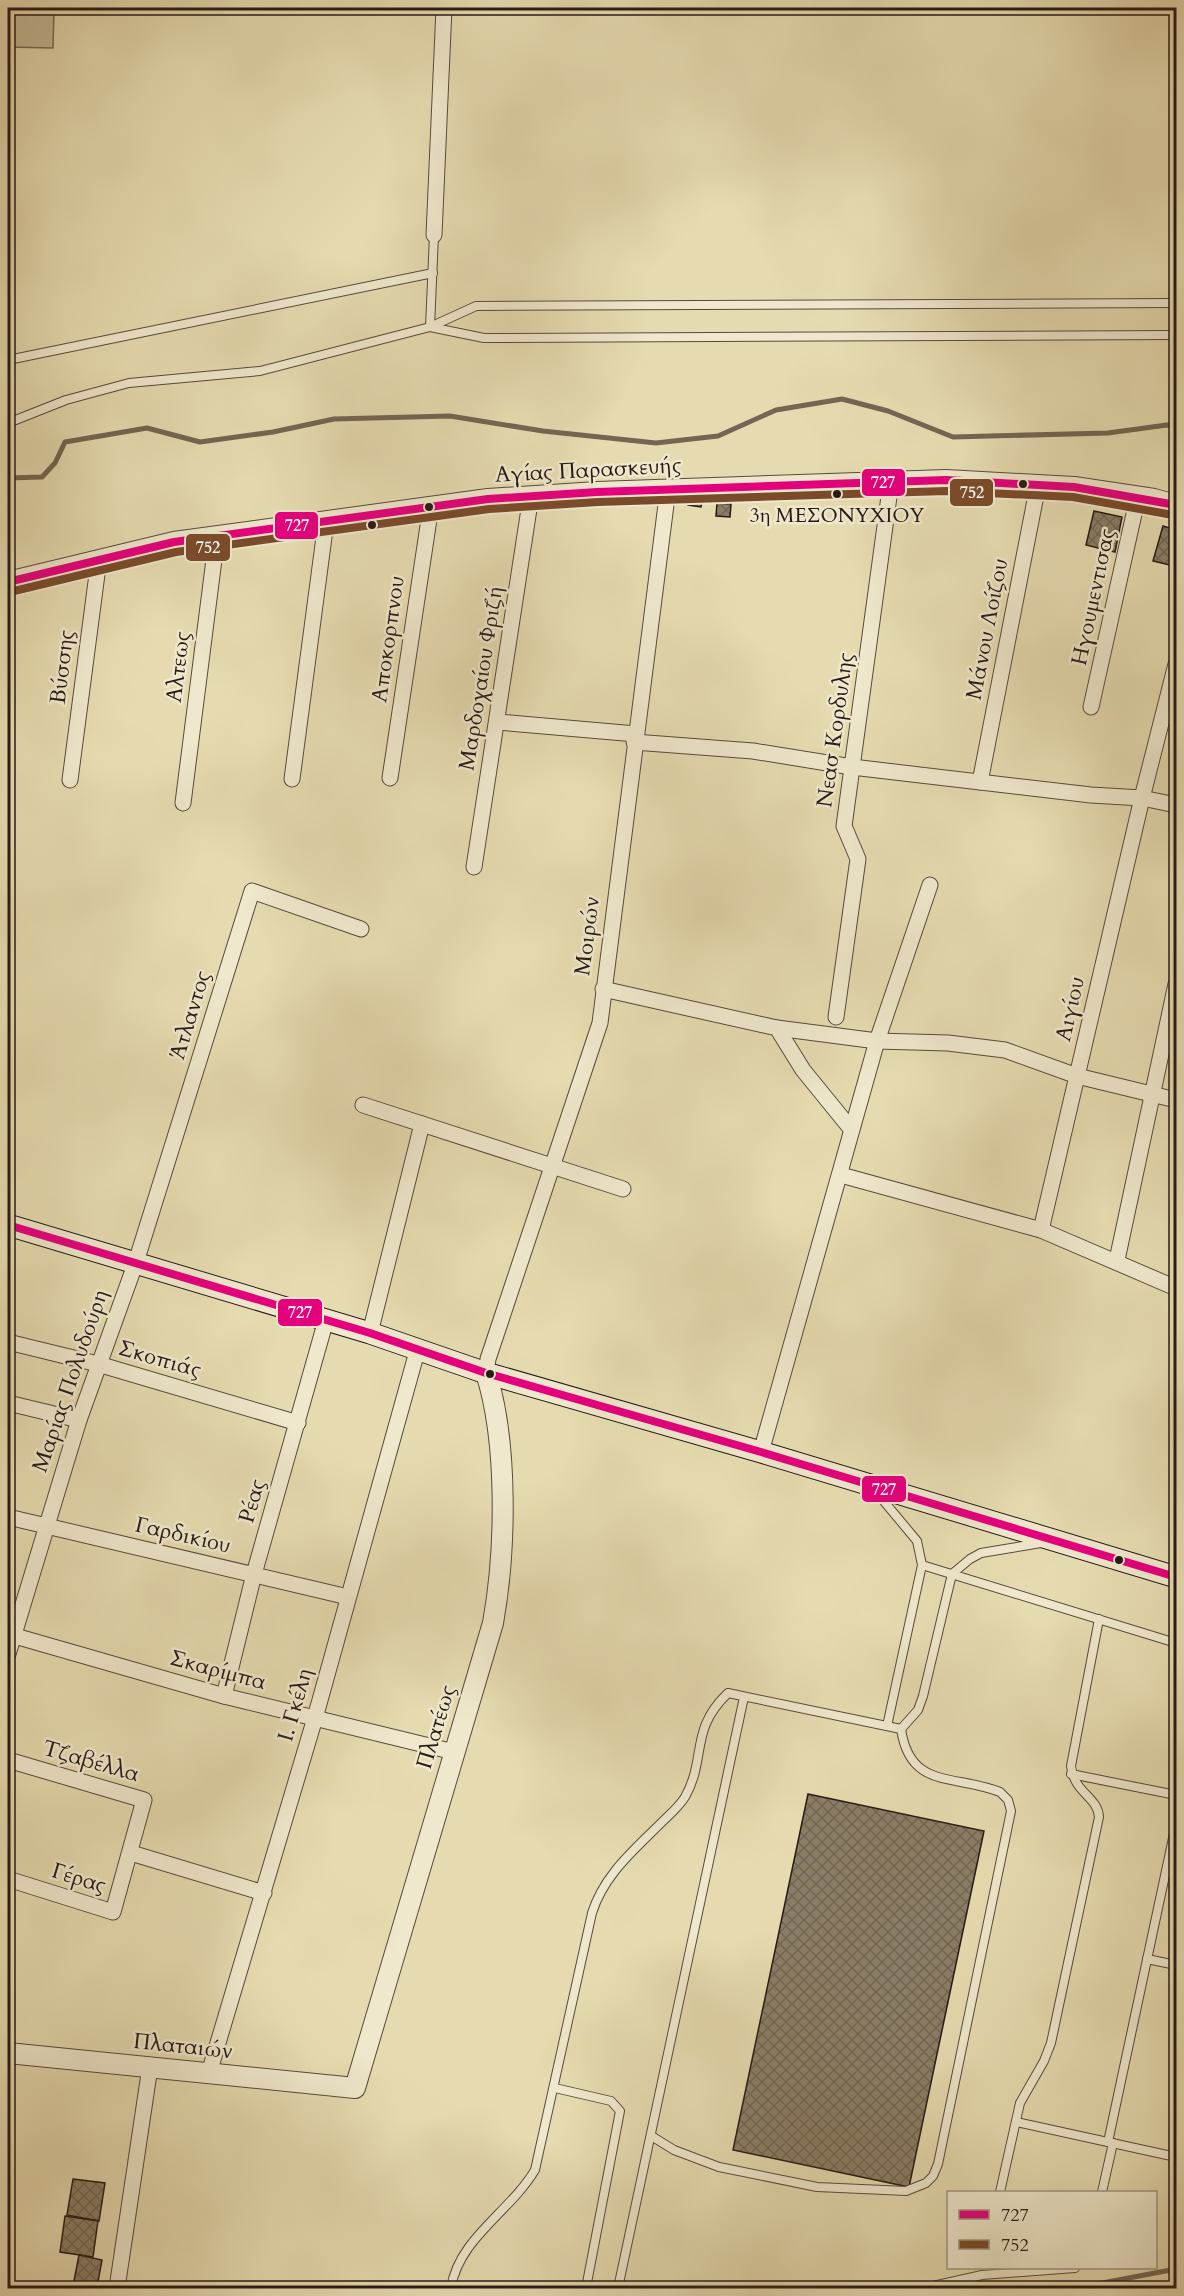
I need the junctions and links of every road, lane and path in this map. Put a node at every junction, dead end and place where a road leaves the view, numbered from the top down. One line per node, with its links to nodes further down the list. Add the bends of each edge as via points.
1 (444, 8): 2 (street)
2 (434, 235): 3 (lane)
3 (433, 273): 5 (lane); 7 (lane)
4 (1176, 303): 5 (lane, via 476,306)
5 (430, 327): 6 (lane, via 484,338); 8 (lane, via 260,371 129,383 66,400)
6 (1176, 335)
7 (8, 360)
8 (8, 423)
9 (891, 482): 10 (street, Αγίας Παρασκευής, via 946,480); 11 (street, Αγίας Παρασκευής); 24 (street, Νεασ Κορδυλης)
10 (1038, 485): 13 (street, Αγίας Παρασκευής); 28 (street, Μάνου Λοίζου)
11 (668, 489): 12 (street, Αγίας Παρασκευής); 23 (street, Μοιρών)
12 (531, 496): 15 (street, Αγίας Παρασκευής); 22 (street, Μαρδοχαίου Φριζή)
13 (1138, 496): 14 (street, Αγίας Παρασκευής); 21 (street, Ηγουμεντισας)
14 (1176, 505)
15 (431, 506): 16 (street, Αγίας Παρασκευής); 25 (street, Αποκορπνου)
16 (326, 522): 17 (street, Αγίας Παρασκευής); 26 (street)
17 (217, 536): 18 (street, Αγίας Παρασκευής); 30 (street, Αλτεως)
18 (99, 559): 19 (street, Αγίας Παρασκευής); 27 (street, Βύσσης)
19 (8, 582)
20 (1176, 664): 29 (street, Αιγίου)
21 (1091, 707)
22 (498, 722): 23 (street); 32 (street, Μαρδοχαίου Φριζή)
23 (635, 738): 24 (street); 36 (street, Μοιρών)
24 (852, 767): 28 (street); 37 (street, Νεασ Κορδυλης, via 844,826 858,859)
25 (390, 778)
26 (292, 779)
27 (70, 780)
28 (980, 782): 29 (street)
29 (1142, 798): 31 (street); 40 (street, Αιγίου)
30 (183, 803)
31 (1176, 805)
32 (474, 867)
33 (930, 885): 39 (street)
34 (361, 928): 52 (street, Άτλαντος, via 252,891)
35 (1176, 984): 41 (street)
36 (603, 989): 38 (street); 46 (street, Μοιρών, via 600,1023)
37 (836, 1017)
38 (777, 1028): 39 (street); 45 (street, via 803,1070)
39 (877, 1041): 40 (street, via 1005,1050); 45 (street)
40 (1077, 1076): 41 (street); 50 (street, Αιγίου)
41 (1151, 1094): 42 (street); 51 (street)
42 (1176, 1100)
43 (363, 1105): 44 (street)
44 (422, 1124): 46 (street); 55 (street)
45 (850, 1129): 47 (street)
46 (552, 1165): 48 (street); 59 (street, Μοιρών)
47 (841, 1175): 50 (street); 63 (street)
48 (623, 1189)
49 (8, 1225): 52 (main road)
50 (1041, 1230): 51 (street)
51 (1117, 1260): 53 (street)
52 (136, 1262): 54 (main road); 58 (street, Μαρίας Πολυδούρη)
53 (1176, 1288)
54 (326, 1320): 55 (main road); 62 (street, Ρέας)
55 (370, 1333): 57 (main road)
56 (8, 1342): 58 (street, Σκοπιάς)
57 (418, 1348): 59 (main road); 72 (street, Ι. Γκέλη)
58 (98, 1365): 61 (street, Μαρίας Πολυδούρη); 62 (street, Σκοπιάς)
59 (486, 1373): 63 (main road); 82 (street, Πλατέως, via 497,1424 501,1484 499,1580 493,1623)
60 (8, 1404): 61 (street)
61 (79, 1420): 66 (street, Μαρίας Πολυδούρη)
62 (298, 1424): 70 (street, Ρέας)
63 (761, 1452): 64 (main road)
64 (872, 1487): 67 (main road); 68 (lane, via 913,1536)
65 (8, 1517): 66 (street, Γαρδικίου)
66 (45, 1525): 70 (street, Γαρδικίου); 74 (street, Μαρίας Πολυδούρη)
67 (1054, 1541): 69 (lane, via 981,1553); 71 (main road)
68 (922, 1565): 69 (lane); 80 (lane)
69 (952, 1574): 73 (lane); 81 (lane, via 923,1696 918,1710)
70 (254, 1575): 72 (street, Γαρδικίου); 77 (street, Ρέας)
71 (1176, 1577)
72 (348, 1597): 79 (street, Ι. Γκέλη)
73 (1100, 1619): 75 (lane); 84 (lane)
74 (10, 1634): 76 (street, Μαρίας Πολυδούρη); 77 (street, Σκαρίμπα)
75 (1176, 1642)
76 (8, 1654)
77 (224, 1696): 79 (street, Σκαρίμπα)
78 (744, 1697): 80 (lane); 96 (lane, via 728,1693 709,1713 685,1797 618,1866 601,1890 592,1913); 98 (lane)
79 (315, 1718): 82 (street, Σκαρίμπα); 89 (street, Ι. Γκέλη)
80 (887, 1726): 81 (lane)
81 (901, 1729): 98 (lane, via 907,1755 924,1773 1000,1792 1011,1810 933,2176 906,2191 817,2187 719,2167)
82 (454, 1752): 95 (street, Πλατέως)
83 (8, 1760): 87 (street, Τζαβέλλα, via 144,1800)
84 (1071, 1774): 85 (lane); 97 (lane, via 1079,1790 1096,1806 1099,1817 1051,2043 1024,2095)
85 (1176, 1794)
86 (1176, 1824): 90 (lane)
87 (131, 1853): 88 (street, Γέρας, via 113,1912); 89 (street)
88 (8, 1880)
89 (264, 1893): 94 (street, Ι. Γκέλη)
90 (1147, 1959): 91 (lane); 99 (lane)
91 (1176, 1965)
92 (8, 2053): 93 (street, Πλαταιών)
93 (150, 2067): 94 (street, Πλαταιών); 105 (street)
94 (209, 2073): 95 (street, Πλαταιών)
95 (355, 2088)
96 (555, 2088): 106 (lane, via 535,2170 518,2195 468,2246); 107 (lane, via 611,2101 620,2112)
97 (1016, 2122): 99 (lane); 101 (lane)
98 (652, 2137): 108 (lane)
99 (1110, 2143): 100 (lane); 102 (lane)
100 (1176, 2157)
101 (1000, 2191)
102 (1102, 2191)
103 (1045, 2269): 104 (lane)
104 (983, 2271): 109 (lane)
105 (117, 2289)
106 (451, 2289)
107 (586, 2289)
108 (618, 2289)
109 (924, 2289)

